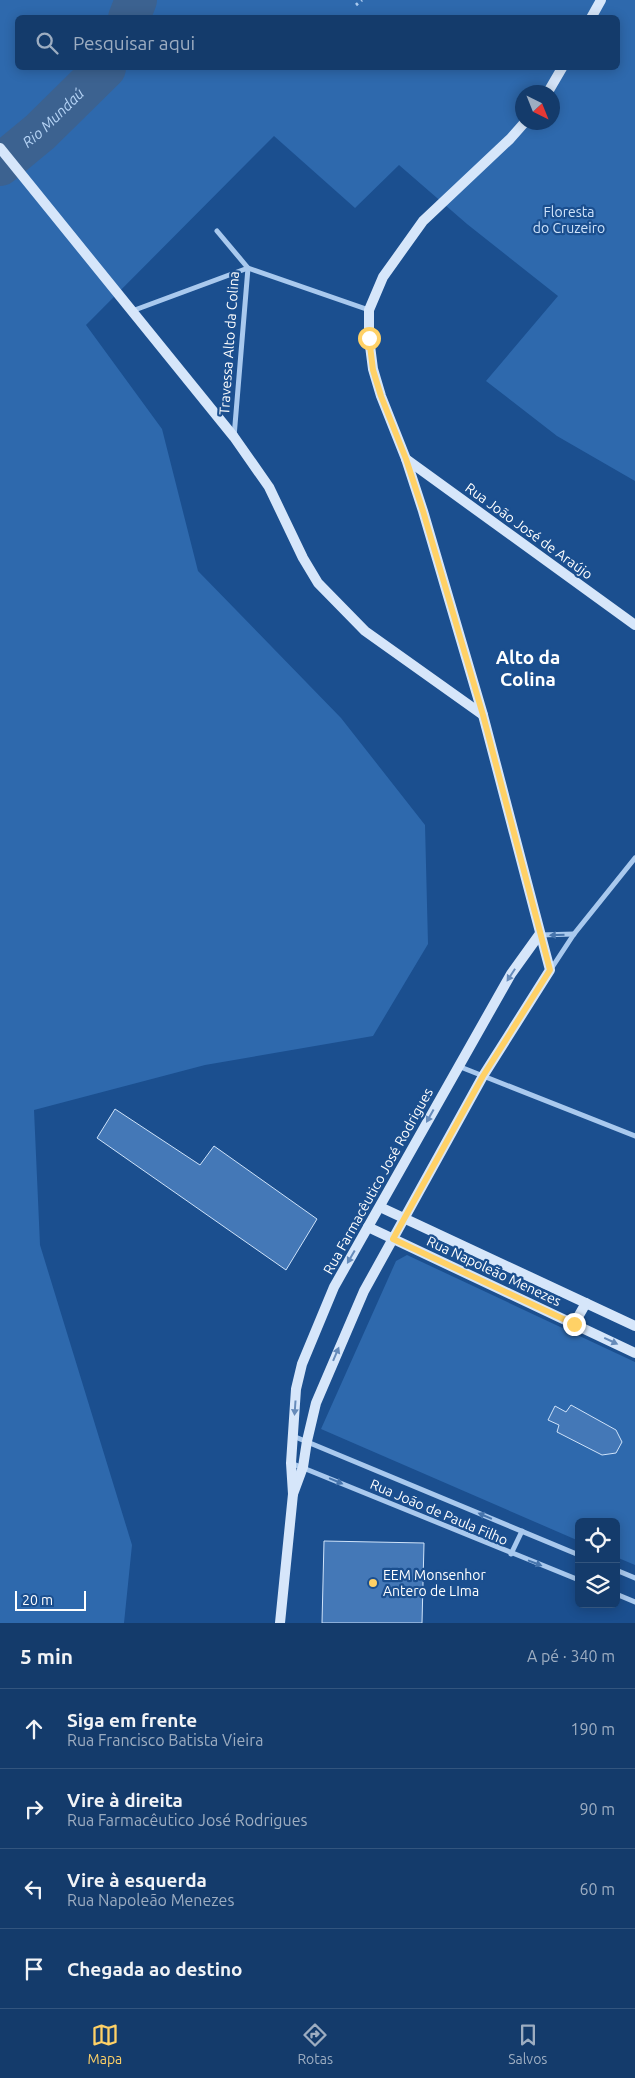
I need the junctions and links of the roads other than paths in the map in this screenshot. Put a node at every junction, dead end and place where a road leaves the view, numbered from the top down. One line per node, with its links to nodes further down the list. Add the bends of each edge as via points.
1 (600, 0): 2 (main road)
2 (592, 15)
3 (561, 70): 4 (main road)
4 (552, 85)
5 (518, 130): 9 (main road, via 423,221 384,277)
6 (0, 148): 10 (main road)
7 (217, 231): 8 (street, Travessa Alto da Colina)
8 (248, 268): 9 (street); 10 (street); 11 (street, Travessa Alto da Colina)
9 (368, 310): 12 (main road, via 373,370)
10 (132, 311): 11 (main road)
11 (234, 437): 14 (main road, via 269,487 318,583 365,630)
12 (406, 459): 13 (main road, Rua João José de Araújo); 14 (main road)
13 (635, 625)
14 (483, 715): 17 (main road)
15 (635, 858): 16 (street, Rua Farmacêutico José Rodrigues)
16 (574, 934): 17 (street, one-way to 17); 18 (street, Rua Farmacêutico José Rodrigues)
17 (539, 935): 18 (main road); 19 (main road, Rua Farmacêutico José Rodrigues, one-way to 19, via 511,974)
18 (550, 970): 20 (main road, Rua Farmacêutico José Rodrigues)
19 (458, 1066): 20 (street); 22 (main road, Rua Farmacêutico José Rodrigues, one-way to 22)
20 (483, 1076): 21 (street); 23 (main road, Rua Farmacêutico José Rodrigues)
21 (635, 1136)
22 (380, 1207): 23 (main road, Rua Napoleão Menezes); 24 (main road, Rua Farmacêutico José Rodrigues)
23 (404, 1219): 25 (main road, Rua Farmacêutico José Rodrigues); 26 (main road, Rua Napoleão Menezes)
24 (368, 1227): 25 (main road, Rua Napoleão Menezes); 30 (main road, Rua Farmacêutico José Rodrigues, one-way to 30, via 334,1287 302,1364 296,1389)
25 (393, 1239): 27 (main road, Rua Napoleão Menezes); 31 (main road, Rua Farmacêutico José Rodrigues, one-way to 25, via 316,1403 336,1354 364,1291)
26 (586, 1303): 27 (main road); 28 (main road, Rua Napoleão Menezes)
27 (574, 1324): 29 (main road, Rua Napoleão Menezes, one-way to 29)
28 (635, 1326)
29 (635, 1353)
30 (293, 1436): 31 (street, Rua João de Paula Filho); 32 (main road, Rua Farmacêutico José Rodrigues)
31 (307, 1441): 33 (main road, Rua Farmacêutico José Rodrigues); 35 (street, Rua João de Paula Filho, one-way to 31)
32 (291, 1463): 33 (street, Rua João de Paula Filho); 34 (main road, Rua Farmacêutico José Rodrigues)
33 (303, 1468): 34 (main road, Rua Farmacêutico José Rodrigues); 37 (street, Rua João de Paula Filho, one-way to 37)
34 (294, 1494): 43 (main road, Rua Farmacêutico José Rodrigues)
35 (522, 1531): 36 (street, Rua João de Paula Filho); 37 (street)
36 (575, 1553)
37 (511, 1554): 39 (street, Rua João de Paula Filho, one-way to 39)
38 (620, 1572): 40 (street)
39 (575, 1578)
40 (635, 1578)
41 (620, 1596): 42 (street)
42 (635, 1602)
43 (280, 1623)

